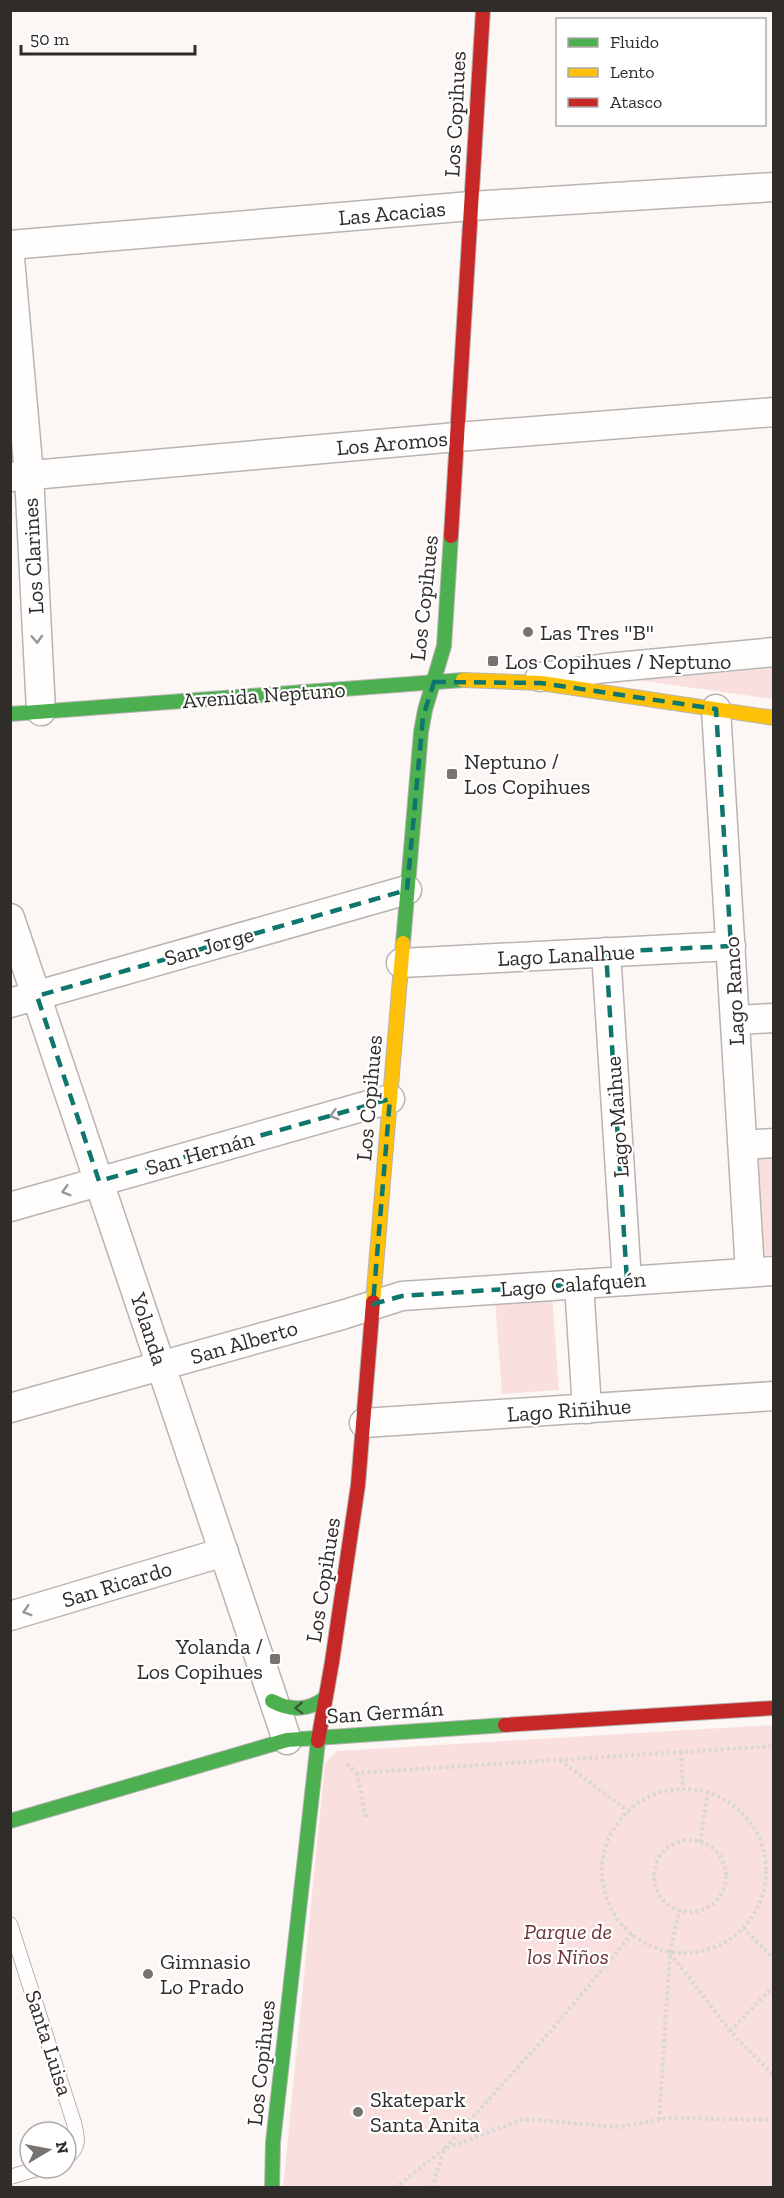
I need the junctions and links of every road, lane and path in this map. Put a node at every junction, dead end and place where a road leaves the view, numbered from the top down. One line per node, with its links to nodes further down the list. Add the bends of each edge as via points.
1 (483, 10): 3 (street, Los Copihues)
2 (774, 187): 3 (street, Las Acacias)
3 (471, 206): 4 (street, Las Acacias); 7 (street, Los Copihues)
4 (10, 245)
5 (10, 258): 8 (street, Los Clarines)
6 (774, 412): 7 (street, Los Aromos)
7 (457, 437): 8 (street, Los Aromos); 11 (street, Los Copihues, via 444,646)
8 (20, 476): 13 (street, Los Clarines, one-way to 13)
9 (774, 652): 10 (street, Avenida Neptuno, via 606,668)
10 (519, 681): 11 (street, Avenida Neptuno); 12 (street, Avenida Neptuno)
11 (434, 682): 13 (street, Avenida Neptuno); 16 (street, Los Copihues, via 423,717)
12 (716, 709): 15 (street, Avenida Neptuno); 18 (street, Lago Ranco)
13 (41, 711): 14 (street, Avenida Neptuno)
14 (10, 714)
15 (774, 718)
16 (407, 890): 20 (street, Los Copihues); 21 (street, San Jorge)
17 (10, 918): 21 (street, Yolanda)
18 (731, 946): 19 (street, Lago Lanalhue); 23 (street, Lago Ranco)
19 (606, 952): 20 (street, Lago Lanalhue); 30 (street, Lago Maihue)
20 (402, 963): 24 (street, Los Copihues)
21 (24, 1000): 27 (street, Yolanda)
22 (774, 1018): 23 (street)
23 (735, 1020): 26 (street, Lago Ranco)
24 (390, 1099): 27 (street, San Hernán, one-way to 27); 32 (street, Los Copihues)
25 (774, 1143): 26 (street)
26 (743, 1145): 29 (street, Lago Ranco)
27 (99, 1181): 28 (street, San Hernán, one-way to 28); 33 (street, Yolanda)
28 (10, 1207)
29 (762, 1272): 30 (street, Lago Calafquén)
30 (627, 1281): 31 (street, Lago Calafquén)
31 (579, 1284): 32 (street, Lago Calafquén, via 402,1296); 36 (street)
32 (374, 1304): 33 (street, San Alberto); 37 (street, Los Copihues)
33 (161, 1365): 35 (street, San Alberto); 38 (street, Yolanda)
34 (774, 1396): 36 (street, Lago Riñihue)
35 (10, 1408)
36 (587, 1409): 37 (street, Lago Riñihue)
37 (364, 1423): 40 (street, Los Copihues)
38 (224, 1552): 39 (street, San Ricardo, one-way to 39); 41 (street, Yolanda)
39 (10, 1616)
40 (325, 1698): 41 (street, one-way to 41, via 299,1709); 43 (street, Los Copihues)
41 (272, 1701): 44 (street, Yolanda)
42 (774, 1708): 43 (street, San Germán)
43 (318, 1737): 44 (street, San Germán); 47 (street, Los Copihues)
44 (287, 1740): 54 (street, San Germán)
45 (774, 1746): 46 (path)
46 (681, 1752): 48 (path); 50 (path)
47 (316, 1757): 49 (path, via 340,1757); 69 (street, Los Copihues, via 273,2142)
48 (560, 1760): 49 (path); 52 (path)
49 (357, 1773): 53 (path)
50 (683, 1788): 51 (path); 52 (path, via 659,1793 636,1804)
51 (708, 1792): 55 (path); 58 (path, via 733,1805 752,1825 764,1850 766,1878 759,1905)
52 (629, 1812): 59 (path, via 618,1821 607,1843 602,1868 605,1893 615,1916)
53 (366, 1818)
54 (10, 1821)
55 (700, 1842): 56 (path, via 677,1843 660,1857 656,1868 657,1890 664,1901); 56 (path, via 710,1846 724,1864 724,1888 709,1907 698,1912)
56 (679, 1910): 60 (path)
57 (10, 1924): 65 (lane, Santa Luisa)
58 (743, 1928): 60 (path, via 710,1949); 61 (path)
59 (632, 1934): 60 (path); 68 (path)
60 (669, 1952): 63 (path); 66 (path)
61 (774, 1959)
62 (774, 1986): 63 (path)
63 (730, 2031): 64 (path)
64 (774, 2076)
65 (73, 2120)
66 (659, 2120): 67 (path); 68 (path, via 619,2127 524,2119)
67 (774, 2120)
68 (444, 2149): 70 (path); 71 (path)
69 (272, 2187)
70 (395, 2187)
71 (432, 2187)

